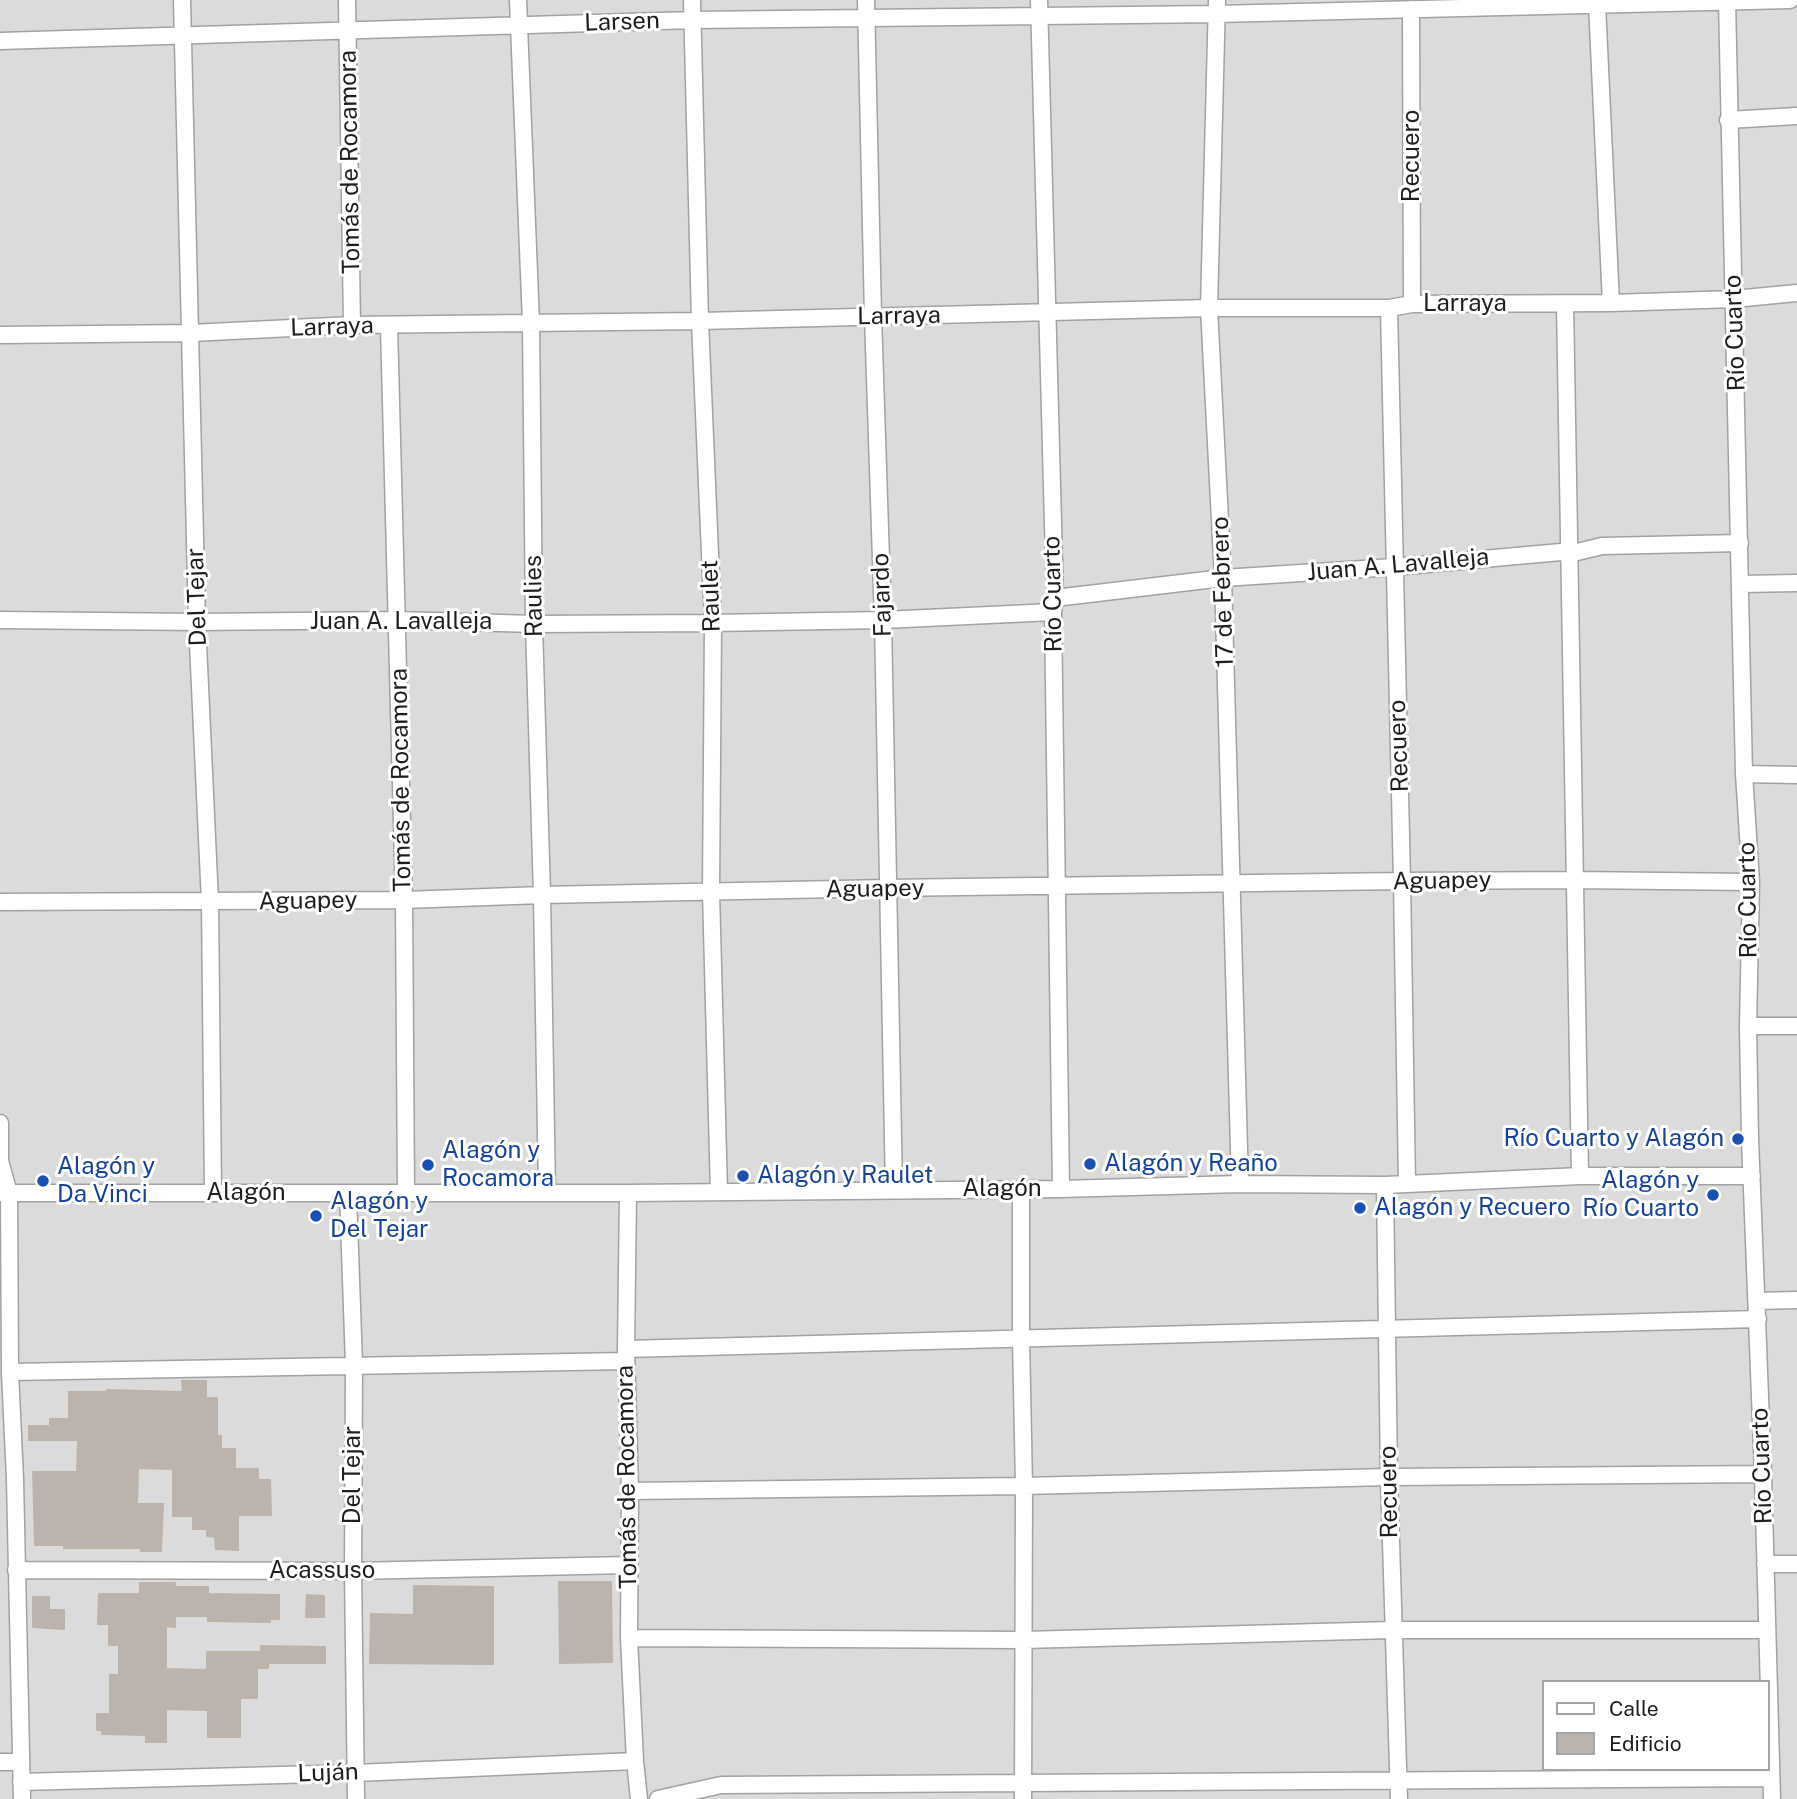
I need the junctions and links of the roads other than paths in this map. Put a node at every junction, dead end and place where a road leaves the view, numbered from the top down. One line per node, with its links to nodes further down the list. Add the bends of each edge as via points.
1 (182, 0): 17 (street, Del Tejar)
2 (347, 0): 16 (street, Tomás de Rocamora)
3 (518, 0): 15 (street, Raulies)
4 (692, 0): 14 (street, Raulet)
5 (866, 0): 13 (street, Fajardo)
6 (1790, 0): 7 (street, Larsen)
7 (1727, 1): 9 (street, Larsen); 20 (street, Río Cuarto)
8 (1566, 3): 9 (street, Larsen); 10 (street, Larsen)
9 (1597, 4): 24 (street)
10 (1400, 6): 11 (street, Larsen); 25 (street, Recuero)
11 (1217, 7): 12 (street, Larsen); 27 (street, 17 de Febrero)
12 (1039, 8): 13 (street, Larsen); 28 (street, Río Cuarto)
13 (866, 19): 14 (street, Larsen); 29 (street, Fajardo)
14 (692, 20): 15 (street, Larsen); 30 (street, Raulet)
15 (519, 25): 16 (street, Larsen); 31 (street, Raulies)
16 (348, 30): 17 (street, Larsen); 32 (street, Tomás de Rocamora)
17 (183, 36): 18 (street, Larsen); 34 (street, Del Tejar)
18 (0, 41)
19 (1797, 116): 20 (street)
20 (1728, 120): 22 (street, Río Cuarto)
21 (1797, 293): 22 (street, Larraya)
22 (1734, 299): 24 (street, Larraya); 36 (street, Río Cuarto)
23 (1565, 303): 24 (street, Larraya); 25 (street, Larraya); 37 (street)
24 (1611, 303)
25 (1412, 304): 26 (street, Larraya)
26 (1390, 308): 27 (street, Larraya); 38 (street, Recuero)
27 (1209, 309): 28 (street, Larraya); 39 (street, 17 de Febrero)
28 (1045, 313): 29 (street, Larraya); 42 (street, Río Cuarto)
29 (873, 316): 30 (street, Larraya); 45 (street, Fajardo)
30 (700, 321): 31 (street, Larraya); 47 (street, Raulet)
31 (531, 323): 33 (street, Larraya); 48 (street, Raulies)
32 (352, 324): 33 (street, Larraya); 34 (street, Larraya)
33 (389, 325): 44 (street, Tomás de Rocamora)
34 (191, 333): 35 (street, Larraya); 46 (street, Del Tejar)
35 (0, 335)
36 (1740, 543): 37 (street, Juan A. Lavalleja, via 1602,546); 40 (street, Río Cuarto)
37 (1569, 554): 38 (street, Juan A. Lavalleja); 51 (street)
38 (1394, 567): 39 (street, Juan A. Lavalleja); 52 (street, Recuero)
39 (1223, 578): 42 (street, Juan A. Lavalleja); 54 (street, 17 de Febrero)
40 (1741, 583): 41 (street); 49 (street, Río Cuarto)
41 (1797, 583)
42 (1054, 605): 45 (street, Juan A. Lavalleja); 55 (street, Río Cuarto)
43 (0, 620): 46 (street, Juan A. Lavalleja)
44 (397, 620): 46 (street, Juan A. Lavalleja); 48 (street, Juan A. Lavalleja); 59 (street, Tomás de Rocamora)
45 (883, 620): 47 (street, Juan A. Lavalleja); 56 (street, Fajardo)
46 (197, 622): 61 (street, Del Tejar)
47 (713, 623): 48 (street, Juan A. Lavalleja); 57 (street, Raulet)
48 (534, 624): 58 (street, Raulies)
49 (1744, 775): 50 (street); 53 (street, Río Cuarto)
50 (1797, 775)
51 (1575, 880): 52 (street, Aguapey); 53 (street, Aguapey); 65 (street)
52 (1402, 881): 54 (street, Aguapey); 68 (street, Recuero)
53 (1751, 882): 62 (street, Río Cuarto)
54 (1232, 885): 55 (street, Aguapey); 67 (street, 17 de Febrero)
55 (1057, 886): 56 (street, Aguapey); 71 (street, Río Cuarto)
56 (887, 888): 57 (street, Aguapey); 72 (street, Fajardo)
57 (711, 892): 58 (street, Aguapey); 74 (street, Raulet)
58 (542, 895): 59 (street, Aguapey); 73 (street, Raulies)
59 (404, 900): 61 (street, Aguapey); 79 (street, Tomás de Rocamora)
60 (0, 902): 61 (street, Aguapey)
61 (210, 902): 76 (street, Del Tejar)
62 (1748, 1026): 63 (street); 66 (street, Río Cuarto)
63 (1797, 1026)
64 (0, 1123): 75 (street)
65 (1580, 1176): 66 (street, Alagón); 68 (street, Alagón)
66 (1752, 1176): 81 (street, Río Cuarto)
67 (1240, 1184): 69 (street, Alagón); 71 (street, Alagón)
68 (1406, 1184): 69 (street, Alagón)
69 (1385, 1185): 83 (street, Recuero)
70 (1021, 1189): 71 (street, Alagón); 72 (street, Alagón); 84 (street)
71 (1061, 1189)
72 (894, 1190): 74 (street, Alagón)
73 (547, 1192): 78 (street, Alagón); 79 (street, Alagón)
74 (719, 1192): 78 (street, Alagón)
75 (4, 1193): 76 (street, Alagón); 87 (street)
76 (213, 1193): 77 (street, Alagón)
77 (348, 1193): 79 (street, Alagón); 86 (street, Del Tejar)
78 (628, 1193): 85 (street, Tomás de Rocamora)
79 (406, 1194)
80 (1797, 1300): 81 (street)
81 (1757, 1301): 82 (street, Río Cuarto)
82 (1758, 1319): 83 (street); 88 (street, Río Cuarto)
83 (1387, 1331): 84 (street); 90 (street, Recuero)
84 (1021, 1338): 85 (street); 91 (street)
85 (626, 1355): 86 (street); 92 (street, Tomás de Rocamora)
86 (354, 1365): 87 (street); 97 (street, Del Tejar)
87 (10, 1373): 89 (street)
88 (1763, 1474): 90 (street); 93 (street, Río Cuarto)
89 (8, 1478): 96 (street)
90 (1388, 1478): 91 (street); 98 (street, Recuero)
91 (1024, 1486): 92 (street); 101 (street)
92 (630, 1491): 95 (street, Tomás de Rocamora)
93 (1765, 1564): 94 (street); 99 (street, Río Cuarto)
94 (1797, 1564)
95 (628, 1565): 97 (street, Acassuso); 100 (street, Tomás de Rocamora)
96 (16, 1570): 97 (street, Acassuso); 106 (street)
97 (353, 1571): 107 (street, Del Tejar)
98 (1392, 1630): 99 (street); 101 (street); 109 (street, Recuero)
99 (1767, 1630): 102 (street, Río Cuarto)
100 (629, 1638): 101 (street); 104 (street, Tomás de Rocamora)
101 (1024, 1640): 111 (street)
102 (1768, 1680)
103 (1769, 1704): 108 (street, Río Cuarto)
104 (635, 1761): 107 (street, Luján); 114 (street, Tomás de Rocamora)
105 (0, 1762): 106 (street)
106 (20, 1762): 110 (street)
107 (355, 1773): 110 (street, Luján); 113 (street, Del Tejar)
108 (1771, 1777): 109 (street); 118 (street, Río Cuarto)
109 (1398, 1780): 111 (street); 117 (street, Recuero)
110 (21, 1782): 112 (street)
111 (1023, 1782): 115 (street, via 722,1785); 116 (street)
112 (22, 1799)
113 (356, 1799)
114 (639, 1799)
115 (658, 1799)
116 (1023, 1799)
117 (1399, 1799)
118 (1772, 1799)

